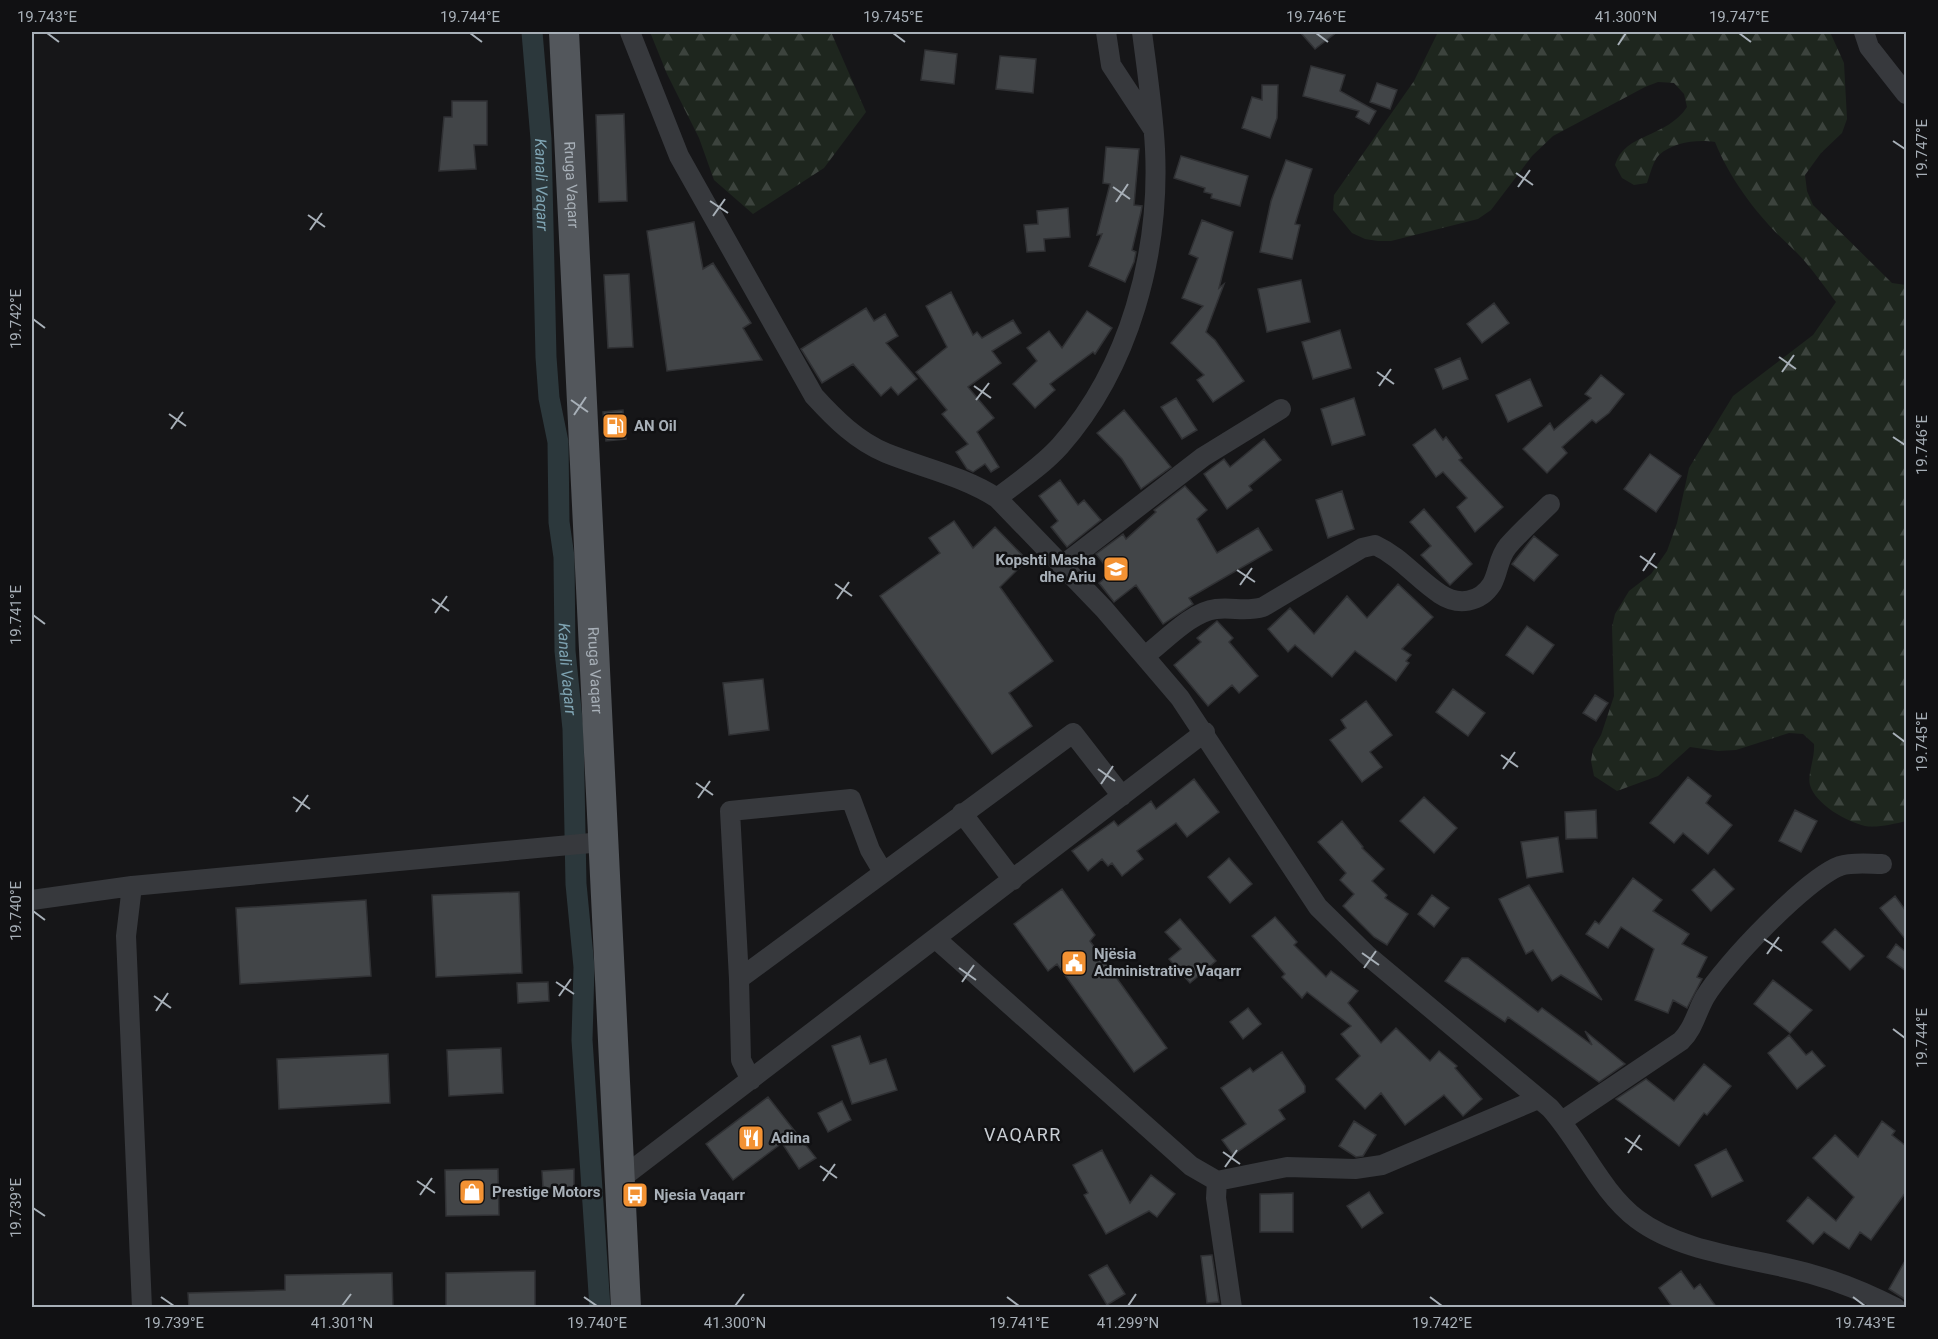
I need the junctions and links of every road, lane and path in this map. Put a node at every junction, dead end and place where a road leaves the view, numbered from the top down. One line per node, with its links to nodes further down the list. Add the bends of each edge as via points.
1 (564, 32): 16 (main road, Rruga Vaqarr)
2 (630, 32): 9 (street, via 679,156 814,396 837,421 884,452 977,485)
3 (1106, 32): 7 (street, via 1111,65)
4 (1142, 32): 7 (street)
5 (1864, 32): 6 (street, via 1869,47)
6 (1906, 94)
7 (1153, 129): 9 (street, via 1154,193 1149,253 1112,370 1059,446)
8 (1281, 409): 11 (street, via 1203,457)
9 (997, 498): 11 (street)
10 (1550, 504): 12 (street, via 1508,547 1491,585 1468,602 1455,602 1439,594 1401,561 1375,545 1362,548 1263,608 1201,613)
11 (1063, 566): 12 (street)
12 (1146, 655): 13 (street)
13 (1205, 732): 14 (street); 25 (street, via 1318,908 1367,955)
14 (1122, 796): 15 (street, via 1073,733); 19 (street)
15 (962, 813): 18 (street); 19 (street)
16 (584, 844): 20 (street); 27 (main road, Rruga Vaqarr)
17 (1882, 864): 26 (street, via 1842,866 1816,879 1721,975 1705,998 1692,1030 1681,1041)
18 (883, 872): 23 (street); 23 (street, via 851,800 730,811)
19 (1013, 880): 22 (street)
20 (132, 886): 21 (street); 29 (street, via 126,936)
21 (32, 900)
22 (936, 939): 24 (street); 28 (street, via 1191,1166)
23 (739, 979): 24 (street, via 741,1060)
24 (751, 1080): 27 (street)
25 (1538, 1099): 26 (street); 28 (street, via 1382,1165 1355,1170 1287,1167)
26 (1562, 1121): 32 (street, via 1616,1199 1656,1233 1685,1244 1812,1274)
27 (620, 1180): 30 (main road, Rruga Vaqarr)
28 (1218, 1180): 31 (street, via 1216,1198)
29 (142, 1308)
30 (626, 1308)
31 (1232, 1308)
32 (1896, 1308)

